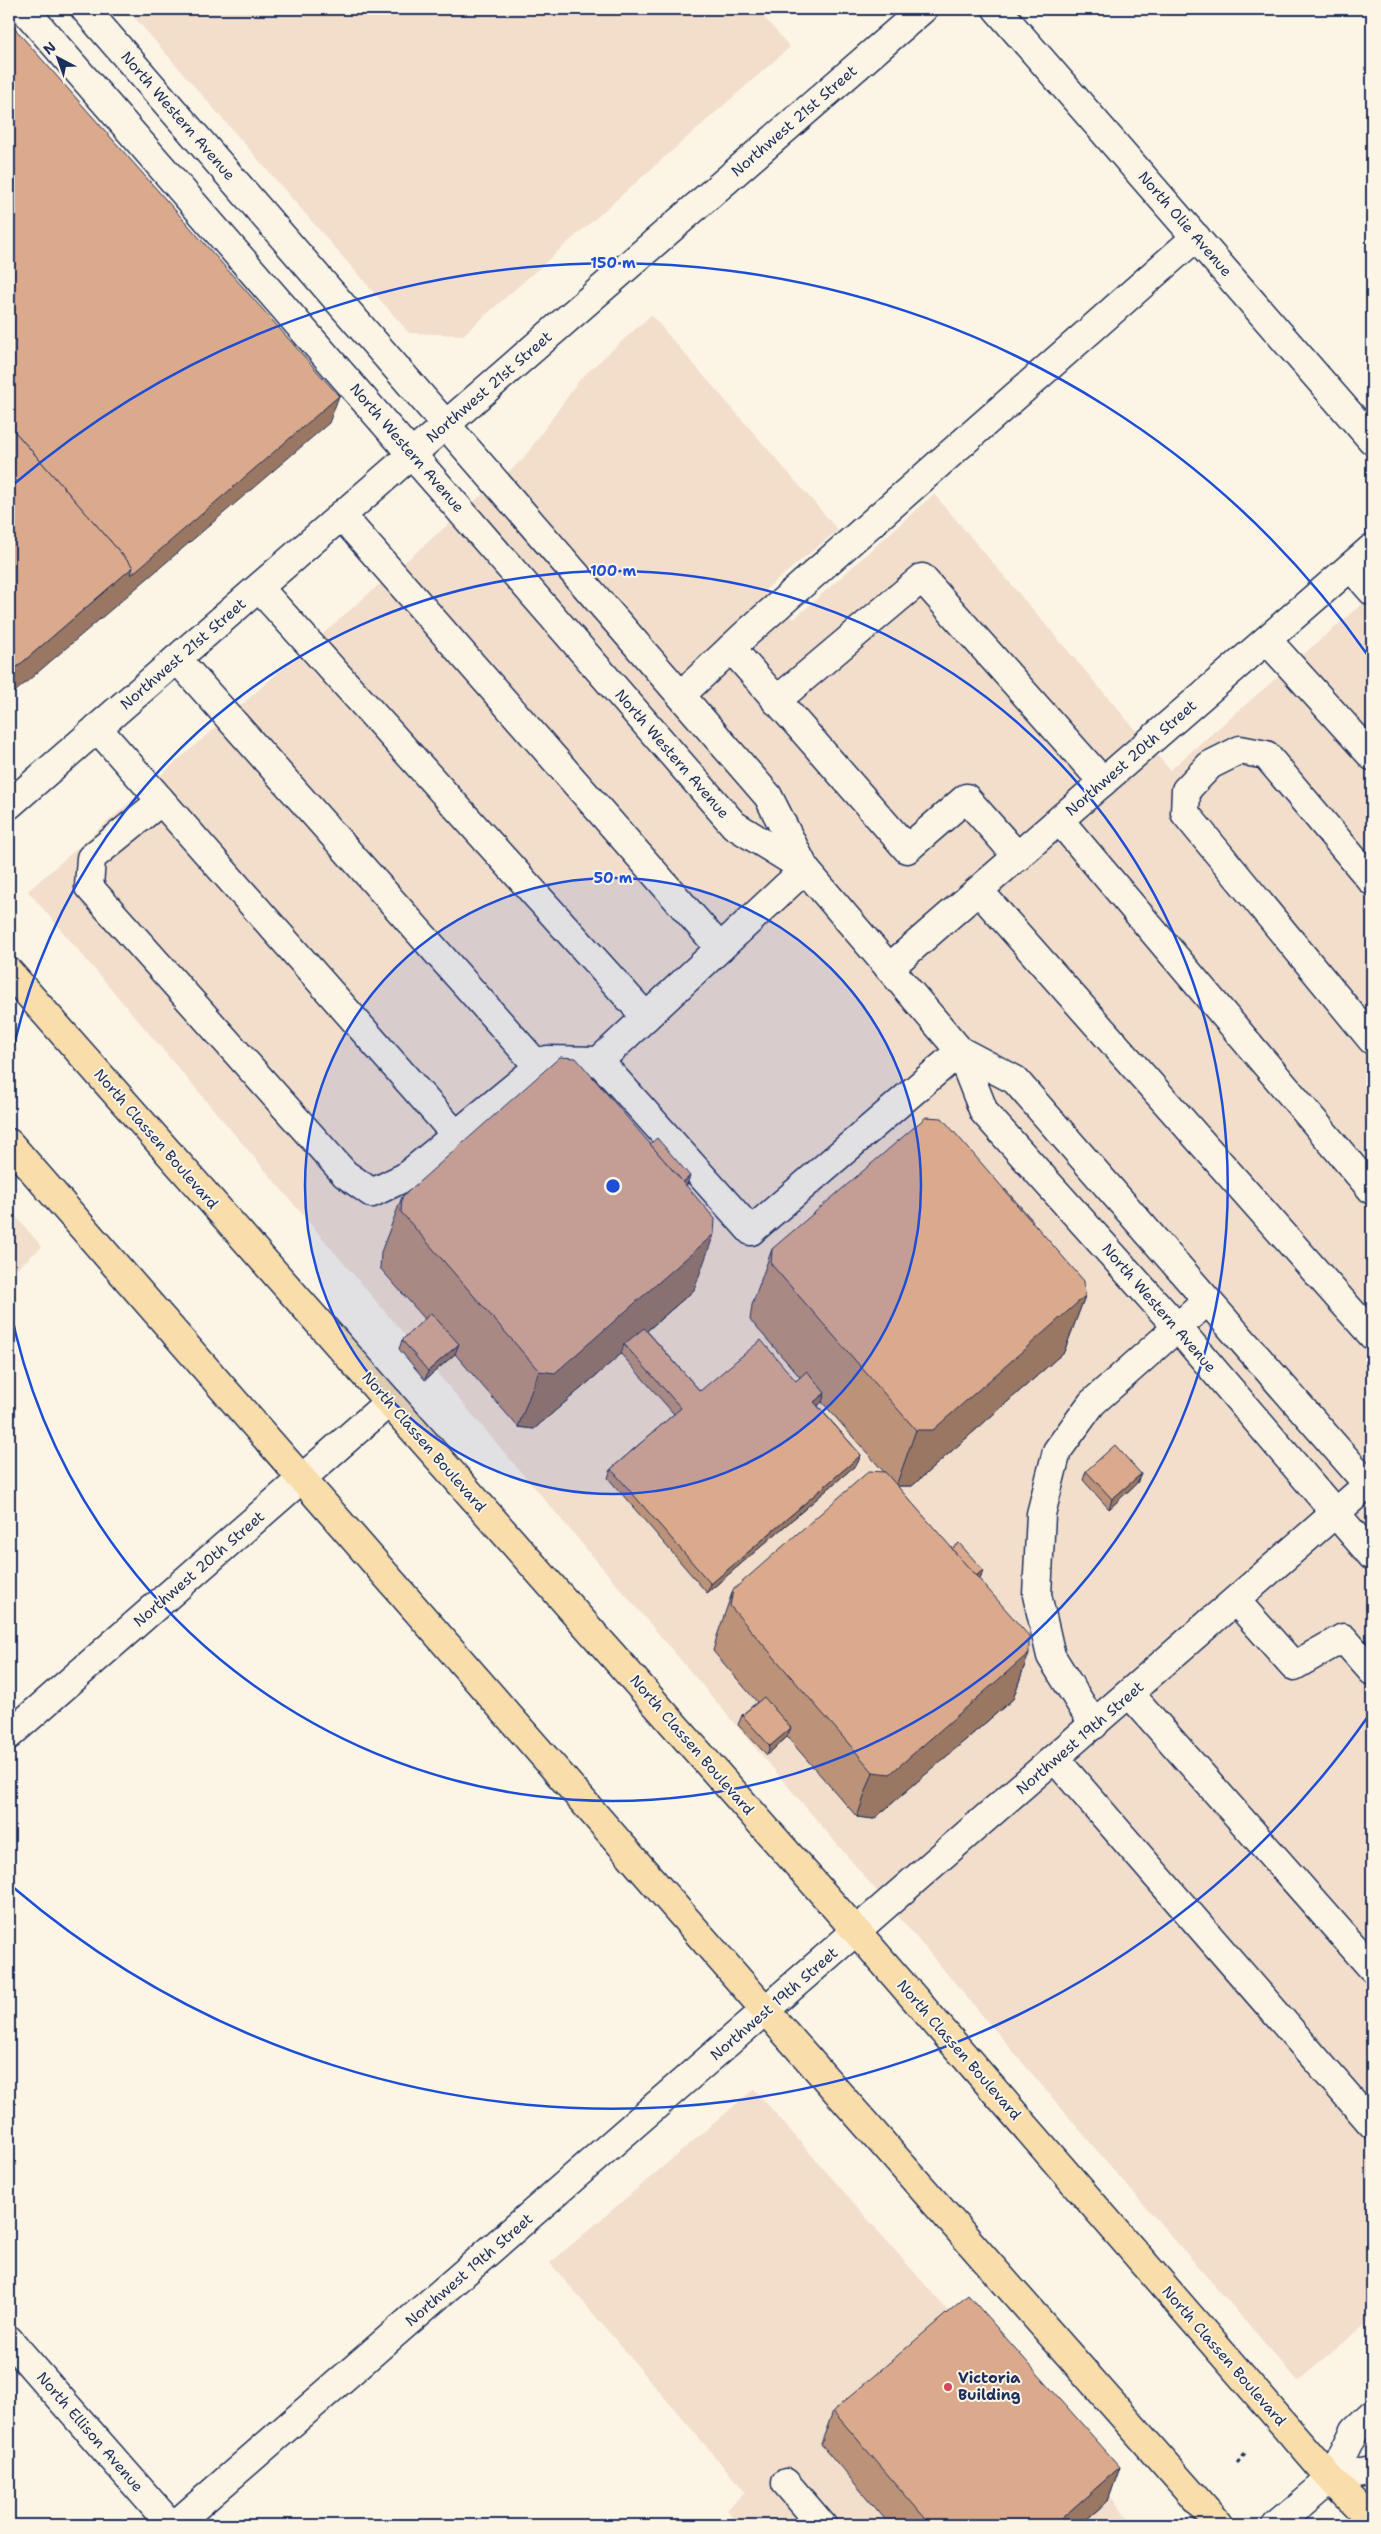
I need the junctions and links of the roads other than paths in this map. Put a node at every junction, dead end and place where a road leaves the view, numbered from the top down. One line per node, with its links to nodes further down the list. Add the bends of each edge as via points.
1 (24, 9): 8 (street, North Western Avenue)
2 (85, 9): 6 (street, North Western Avenue)
3 (923, 9): 6 (street, Northwest 21st Street)
4 (997, 9): 5 (street, North Olie Avenue)
5 (1196, 237): 7 (street, North Olie Avenue); 15 (street)
6 (446, 425): 8 (street, Northwest 21st Street); 17 (street, North Western Avenue)
7 (1372, 440)
8 (412, 454): 9 (street, Northwest 21st Street); 26 (street, North Western Avenue, via 734,825)
9 (341, 515): 12 (street, Northwest 21st Street); 29 (street)
10 (1372, 548): 11 (street, Northwest 20th Street)
11 (1351, 566): 13 (street); 14 (street, Northwest 20th Street)
12 (259, 588): 16 (street, Northwest 21st Street); 32 (street)
13 (1372, 590)
14 (1267, 640): 20 (street); 21 (street, Northwest 20th Street)
15 (731, 648): 17 (street); 18 (street)
16 (177, 659): 19 (street, Northwest 21st Street); 36 (street)
17 (681, 696): 26 (street, North Western Avenue, via 768,796)
18 (776, 701): 21 (street, via 922,578); 25 (street, via 907,849 966,798)
19 (97, 728): 22 (street); 23 (street, Northwest 21st Street)
20 (1372, 756)
21 (1103, 782): 24 (street, Northwest 20th Street)
22 (161, 801): 37 (street); 37 (street, via 91,858 89,887 345,1174 372,1194 405,1177)
23 (9, 806)
24 (1060, 821): 25 (street, Northwest 20th Street); 39 (street)
25 (1018, 857): 28 (street, Northwest 20th Street)
26 (805, 869): 29 (street); 30 (street, North Western Avenue)
27 (1372, 881): 33 (street, via 1266,756 1240,750 1210,765 1186,790 1184,813)
28 (979, 891): 30 (street, Northwest 20th Street); 42 (street)
29 (720, 948): 32 (street)
30 (890, 968): 34 (street, North Western Avenue)
31 (9, 972): 43 (main road, North Classen Boulevard)
32 (646, 1017): 35 (street)
33 (1372, 1040)
34 (960, 1051): 35 (street, via 751,1231); 40 (street, North Western Avenue, via 1015,1080); 41 (street, North Western Avenue, via 984,1112)
35 (599, 1061): 36 (street, via 547,1060)
36 (538, 1066): 37 (street)
37 (456, 1135)
38 (9, 1143): 44 (main road)
39 (1372, 1190)
40 (1206, 1301): 41 (street); 45 (street, North Western Avenue)
41 (1177, 1327): 46 (street, North Western Avenue); 51 (street, via 1092,1403 1057,1451 1041,1514 1037,1595 1051,1656)
42 (1372, 1335)
43 (389, 1402): 44 (street, Northwest 20th Street); 54 (main road, North Classen Boulevard)
44 (302, 1480): 52 (street, Northwest 20th Street); 56 (main road)
45 (1371, 1485): 46 (street, Northwest 19th Street)
46 (1336, 1514): 47 (street, North Western Avenue); 48 (street, Northwest 19th Street)
47 (1372, 1556)
48 (1236, 1602): 49 (street, via 1294,1666 1343,1638); 50 (street, Northwest 19th Street)
49 (1372, 1671)
50 (1130, 1694): 51 (street, Northwest 19th Street); 55 (street)
51 (1094, 1725): 53 (street, Northwest 19th Street)
52 (9, 1735)
53 (1055, 1759): 54 (street, Northwest 19th Street); 57 (street)
54 (857, 1932): 56 (street, Northwest 19th Street); 61 (main road, North Classen Boulevard)
55 (1372, 1968)
56 (766, 2011): 65 (street, Northwest 19th Street); 67 (main road)
57 (1372, 2124)
58 (9, 2340): 64 (street, North Ellison Avenue)
59 (1372, 2414): 61 (street, via 1355,2430)
60 (1372, 2472): 61 (street)
61 (1332, 2479): 63 (main road, North Classen Boulevard); 68 (street)
62 (786, 2483): 66 (street)
63 (1372, 2521)
64 (171, 2525)
65 (175, 2525)
66 (822, 2525)
67 (1219, 2525)
68 (1276, 2525)

